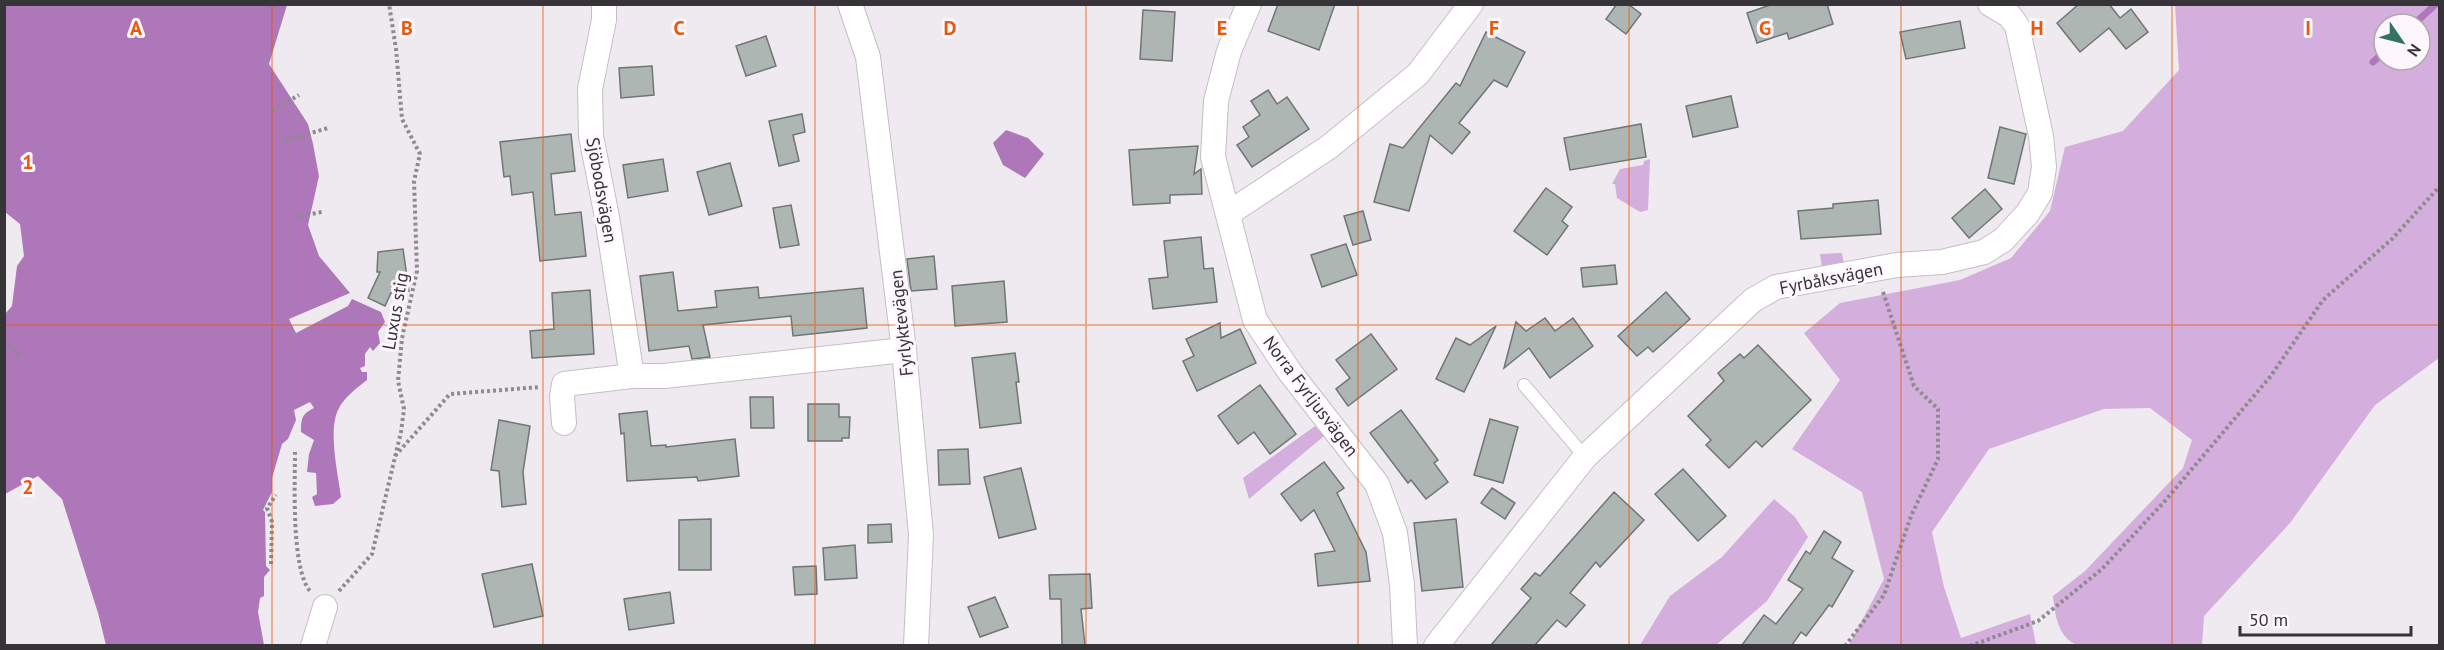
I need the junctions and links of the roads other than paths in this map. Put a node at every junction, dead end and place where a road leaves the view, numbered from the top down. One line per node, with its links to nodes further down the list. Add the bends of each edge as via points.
1 (604, 4): 8 (street, Sjöbodsvägen, via 590,89 591,136)
2 (850, 4): 7 (street, Fyrlyktevägen, via 868,57)
3 (1249, 4): 6 (street, Norra Fyrljusvägen, via 1229,51 1216,101 1213,157)
4 (1471, 4): 6 (street, via 1418,74 1329,147)
5 (1990, 4): 11 (street, Fyrbåksvägen, via 2018,26 2042,136 2044,167 2040,193 2027,214 2003,240 1984,252 1942,262 1875,268 1776,287 1763,293)
6 (1229, 213): 15 (street, Norra Fyrljusvägen, via 1255,320 1289,371 1377,484 1395,533)
7 (904, 350): 8 (street, via 664,376); 14 (street, Fyrlyktevägen, via 921,535)
8 (632, 376): 10 (street, via 564,384)
9 (1524, 385): 11 (lane)
10 (564, 423)
11 (1585, 457): 16 (street, Fyrbåksvägen)
12 (325, 607): 13 (street)
13 (313, 645)
14 (916, 645)
15 (1405, 645)
16 (1436, 645)

